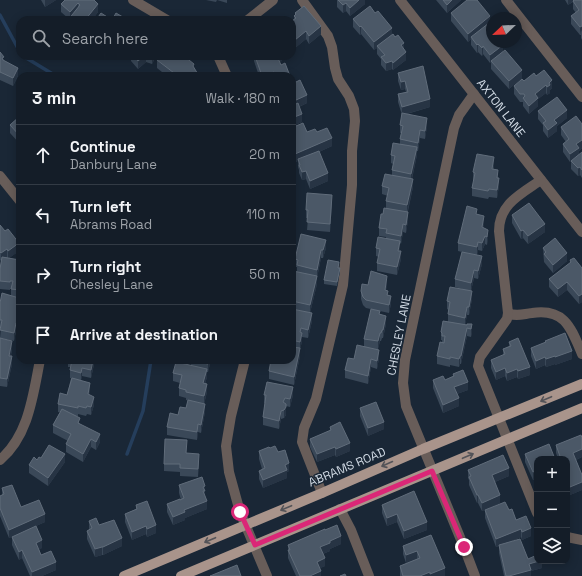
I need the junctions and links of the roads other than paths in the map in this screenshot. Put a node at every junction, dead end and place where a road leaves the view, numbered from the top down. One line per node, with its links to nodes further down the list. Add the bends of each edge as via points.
1 (133, 0): 6 (street)
2 (273, 0): 7 (street)
3 (302, 0): 27 (street, via 328,36 338,79 354,108 355,121 343,285 316,399 304,428 302,442)
4 (400, 0): 10 (street, AXTON LANE)
5 (506, 0): 11 (street)
6 (160, 16)
7 (253, 16)
8 (220, 60): 9 (street)
9 (225, 72)
10 (474, 94): 13 (street, AXTON LANE); 24 (street, CHESLEY LANE, via 459,115 454,128 405,360 403,383 406,406)
11 (582, 97)
12 (0, 176): 14 (street)
13 (541, 180): 15 (street, AXTON LANE); 16 (street, via 514,198 504,208 499,220)
14 (16, 196)
15 (582, 232)
16 (508, 313): 17 (street, via 514,316 536,312 556,314 569,326); 22 (street, via 507,319 480,357 478,366)
17 (582, 354)
18 (39, 364): 25 (street, via 28,416 19,437)
19 (243, 364): 30 (street, via 226,446 236,501)
20 (582, 384): 22 (main road, ABRAMS ROAD, one-way to 22)
21 (582, 408): 23 (main road)
22 (498, 419): 23 (street); 24 (main road, ABRAMS ROAD)
23 (507, 439): 26 (main road, one-way to 23); 28 (street)
24 (423, 449): 26 (street, CHESLEY LANE); 27 (main road, ABRAMS ROAD, one-way to 27)
25 (0, 460)
26 (432, 471): 29 (main road); 38 (street, CHESLEY LANE)
27 (322, 493): 30 (main road, ABRAMS ROAD, one-way to 30)
28 (534, 506)
29 (340, 509): 33 (main road); 37 (street)
30 (246, 525): 33 (street); 34 (main road, ABRAMS ROAD, one-way to 34)
31 (570, 538): 32 (street)
32 (582, 540)
33 (255, 545): 35 (main road); 36 (street)
34 (124, 576)
35 (181, 576)
36 (267, 576)
37 (369, 576)
38 (475, 576)

